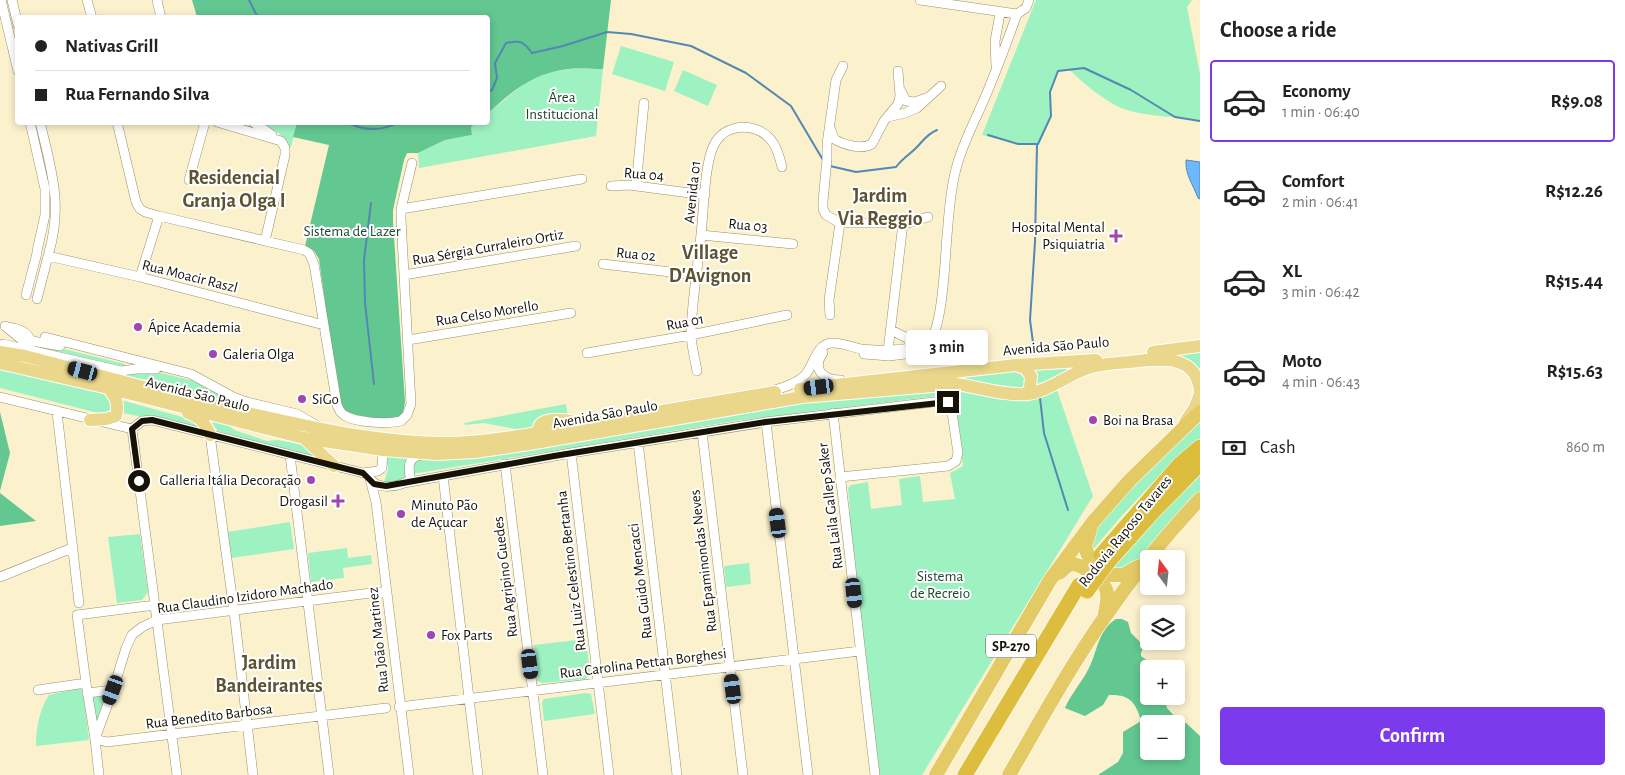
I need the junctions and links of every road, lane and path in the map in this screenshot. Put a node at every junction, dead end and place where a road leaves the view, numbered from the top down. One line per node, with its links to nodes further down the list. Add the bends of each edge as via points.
1 (1, 0): 13 (street)
2 (12, 0): 10 (street)
3 (87, 0): 11 (street)
4 (157, 0): 12 (street)
5 (920, 0): 7 (street)
6 (1029, 0): 9 (street, via 1026,8)
7 (964, 3): 8 (street)
8 (996, 11): 9 (street); 16 (street, via 1000,14 995,41)
9 (1017, 14): 16 (street)
10 (16, 15)
11 (91, 15)
12 (160, 15)
13 (3, 28): 14 (street)
14 (15, 63)
15 (843, 66): 31 (street, via 836,80 830,128)
16 (997, 70): 70 (street, via 956,168 935,332 930,341)
17 (898, 71): 21 (street, via 903,98)
18 (941, 86): 19 (street)
19 (932, 94): 21 (street, via 918,102); 22 (street, via 921,105)
20 (644, 103): 37 (street)
21 (900, 104): 22 (street, via 910,107); 23 (street)
22 (905, 113): 23 (street)
23 (886, 119): 31 (street, via 872,144 865,147)
24 (31, 125): 48 (street, via 45,189 45,215)
25 (41, 125): 49 (street, via 55,194 55,226)
26 (118, 125): 40 (street, via 136,202 140,209)
27 (204, 125): 35 (street)
28 (227, 125): 30 (street)
29 (257, 125): 30 (street)
30 (281, 141): 45 (street, via 285,155)
31 (832, 143): 42 (street, via 822,209)
32 (412, 163): 39 (street)
33 (782, 167): 38 (street, Avenida 01, via 778,149 766,135 750,128 732,129 717,139 712,149)
34 (582, 179): 39 (street)
35 (190, 180)
36 (611, 186): 37 (street, Rua 04)
37 (636, 186): 38 (street, Rua 04)
38 (705, 195): 44 (street, Avenida 01)
39 (401, 208): 51 (street)
40 (159, 216): 45 (street); 53 (street)
41 (928, 217): 43 (street)
42 (840, 223): 43 (street); 58 (street, via 829,300)
43 (902, 223): 61 (street)
44 (701, 235): 46 (street, Rua 03); 52 (street, Avenida 01)
45 (265, 240): 60 (street, via 304,250 312,258)
46 (793, 244)
47 (576, 246): 51 (street, Rua Sérgia Curraleiro Ortiz)
48 (37, 252): 49 (street, Rua Moacir Raszl, via 42,259); 54 (street)
49 (49, 254): 53 (street, Rua Moacir Raszl); 55 (street)
50 (603, 264): 52 (street, Rua 02)
51 (404, 275): 65 (street)
52 (696, 275): 63 (street, Avenida 01)
53 (140, 277): 60 (street, Rua Moacir Raszl)
54 (26, 294)
55 (38, 299)
56 (571, 313): 65 (street, Rua Celso Morello)
57 (787, 315): 63 (street, Rua 01)
58 (830, 315)
59 (3, 325): 62 (street)
60 (324, 325): 65 (street, via 337,405 344,415 352,419 392,423 407,415 411,404)
61 (891, 330): 69 (street); 70 (street, via 908,338)
62 (15, 331): 66 (street, via 21,338); 68 (street, via 12,339)
63 (691, 335): 71 (street, Rua 01); 77 (street, Avenida 01)
64 (45, 337): 74 (street)
65 (408, 340)
66 (31, 341): 72 (street); 74 (street, via 126,363)
67 (1200, 346): 76 (main road, Avenida São Paulo, via 1076,362)
68 (1, 347): 72 (street); 93 (main road, Avenida São Paulo, via 217,406)
69 (888, 349): 70 (street); 73 (street, via 885,353); 83 (street, via 827,344 820,349 801,378)
70 (909, 351): 73 (street, via 889,356)
71 (587, 353)
72 (50, 354): 78 (street, via 121,371 155,369)
73 (859, 354): 79 (street, via 830,348 820,357 819,370 827,379)
74 (143, 362): 78 (street)
75 (0, 363): 80 (main road, Avenida São Paulo)
76 (1016, 365): 79 (main road, Avenida São Paulo); 82 (main road, via 1025,368 1031,376)
77 (697, 371)
78 (191, 374): 93 (street, via 233,397 297,414)
79 (872, 380): 83 (main road, Avenida São Paulo)
80 (108, 388): 85 (main road, Avenida São Paulo); 89 (main road, via 118,402 116,416)
81 (1200, 393): 82 (main road, Avenida São Paulo, via 1197,379 1188,368 1162,358 1092,367); 94 (main road, Avenida São Paulo)
82 (1026, 394): 102 (main road, Avenida São Paulo, via 956,384 802,397 529,444)
83 (759, 395): 97 (main road, Avenida São Paulo, via 494,440 454,443)
84 (0, 396): 86 (street)
85 (157, 401): 95 (main road, via 196,416 207,427); 96 (main road, Avenida São Paulo)
86 (58, 412): 89 (street); 115 (street)
87 (1200, 412): 94 (highway, SP-270)
88 (833, 414): 90 (street); 109 (street, Rua Laila Gallep Saker); 109 (street, via 948,402 952,406 958,453 956,461 948,466)
89 (90, 420): 91 (street)
90 (766, 422): 92 (street); 131 (street)
91 (132, 429): 95 (street, via 142,421 152,420); 126 (street)
92 (702, 432): 98 (street); 132 (street, Rua Epaminondas Neves)
93 (345, 434): 97 (main road, Avenida São Paulo)
94 (1177, 434): 114 (highway, SP-270)
95 (210, 436): 103 (street); 127 (street)
96 (304, 438): 100 (main road, Avenida São Paulo); 106 (main road)
97 (375, 439): 100 (main road)
98 (638, 442): 101 (street); 133 (street, Rua Guido Mencacci)
99 (1200, 447): 117 (highway, Rodovia Raposo Tavares / SP-270, via 1179,465)
100 (383, 450): 102 (main road, Avenida São Paulo); 107 (street)
101 (571, 453): 104 (street); 134 (street, Rua Luiz Celestino Bertanha)
102 (437, 454): 110 (street, via 412,458 408,467)
103 (290, 455): 106 (street); 124 (street)
104 (505, 464): 108 (street); 138 (street, Rua Agripino Guedes)
105 (1200, 464): 117 (highway, Rodovia Raposo Tavares / SP-270)
106 (334, 466): 111 (street)
107 (382, 468): 111 (street); 111 (street, via 384,476)
108 (443, 476): 110 (street); 139 (street)
109 (840, 477): 130 (street, Rua Laila Gallep Saker)
110 (410, 480): 111 (street)
111 (374, 481): 113 (street, Rua João Martinez); 113 (street, via 379,491)
112 (1200, 499): 116 (highway)
113 (376, 502): 123 (street, Rua João Martinez)
114 (1093, 522): 118 (highway, via 1085,547 1090,558 1111,575 1123,575); 121 (highway, SP-270)
115 (72, 548): 120 (street); 125 (street)
116 (1155, 550)
117 (1105, 558): 122 (highway, Rodovia Raposo Tavares / SP-270)
118 (1140, 564)
119 (1140, 568): 128 (highway)
120 (0, 577)
121 (1050, 580): 128 (highway, via 1068,565 1084,568 1106,589 1108,597); 158 (highway, SP-270)
122 (1083, 588): 159 (highway, Rodovia Raposo Tavares / SP-270); 160 (highway, Rodovia Raposo Tavares / SP-270)
123 (387, 591): 124 (street, Rua Claudino Izidoro Machado); 140 (street, Rua João Martinez)
124 (308, 600): 127 (street, Rua Claudino Izidoro Machado); 142 (street)
125 (79, 603)
126 (155, 605): 129 (street); 135 (street, via 77,615)
127 (234, 610): 129 (street, Rua Claudino Izidoro Machado); 143 (street)
128 (1103, 618): 161 (highway)
129 (157, 620): 137 (street, Rua Claudino Izidoro Machado, via 132,635); 144 (street)
130 (860, 651): 131 (street, Rua Carolina Pettan Borghesi); 157 (street, Rua Laila Gallep Saker)
131 (794, 659): 132 (street, Rua Carolina Pettan Borghesi); 156 (street)
132 (730, 667): 133 (street, Rua Carolina Pettan Borghesi); 155 (street, Rua Epaminondas Neves)
133 (665, 675): 134 (street, Rua Carolina Pettan Borghesi); 154 (street, Rua Guido Mencacci)
134 (598, 683): 138 (street, Rua Carolina Pettan Borghesi); 153 (street, Rua Luiz Celestino Bertanha)
135 (87, 688): 136 (street); 137 (street); 145 (street)
136 (38, 690)
137 (113, 690): 145 (street, Rua Claudino Izidoro Machado)
138 (533, 690): 139 (street, Rua Carolina Pettan Borghesi); 152 (street, Rua Agripino Guedes)
139 (469, 698): 140 (street, Rua Carolina Pettan Borghesi); 151 (street)
140 (400, 707): 150 (street, Rua João Martinez)
141 (386, 708): 142 (street, Rua Benedito Barbosa)
142 (322, 717): 143 (street, Rua Benedito Barbosa); 149 (street)
143 (247, 725): 144 (street, Rua Benedito Barbosa); 148 (street)
144 (172, 735): 145 (street, Rua Benedito Barbosa, via 107,742); 147 (street)
145 (95, 739): 146 (street)
146 (99, 775)
147 (177, 775)
148 (254, 775)
149 (329, 775)
150 (409, 775)
151 (478, 775)
152 (543, 775)
153 (609, 775)
154 (677, 775)
155 (743, 775)
156 (808, 775)
157 (875, 775)
158 (936, 775)
159 (965, 775)
160 (974, 775)
161 (1009, 775)

